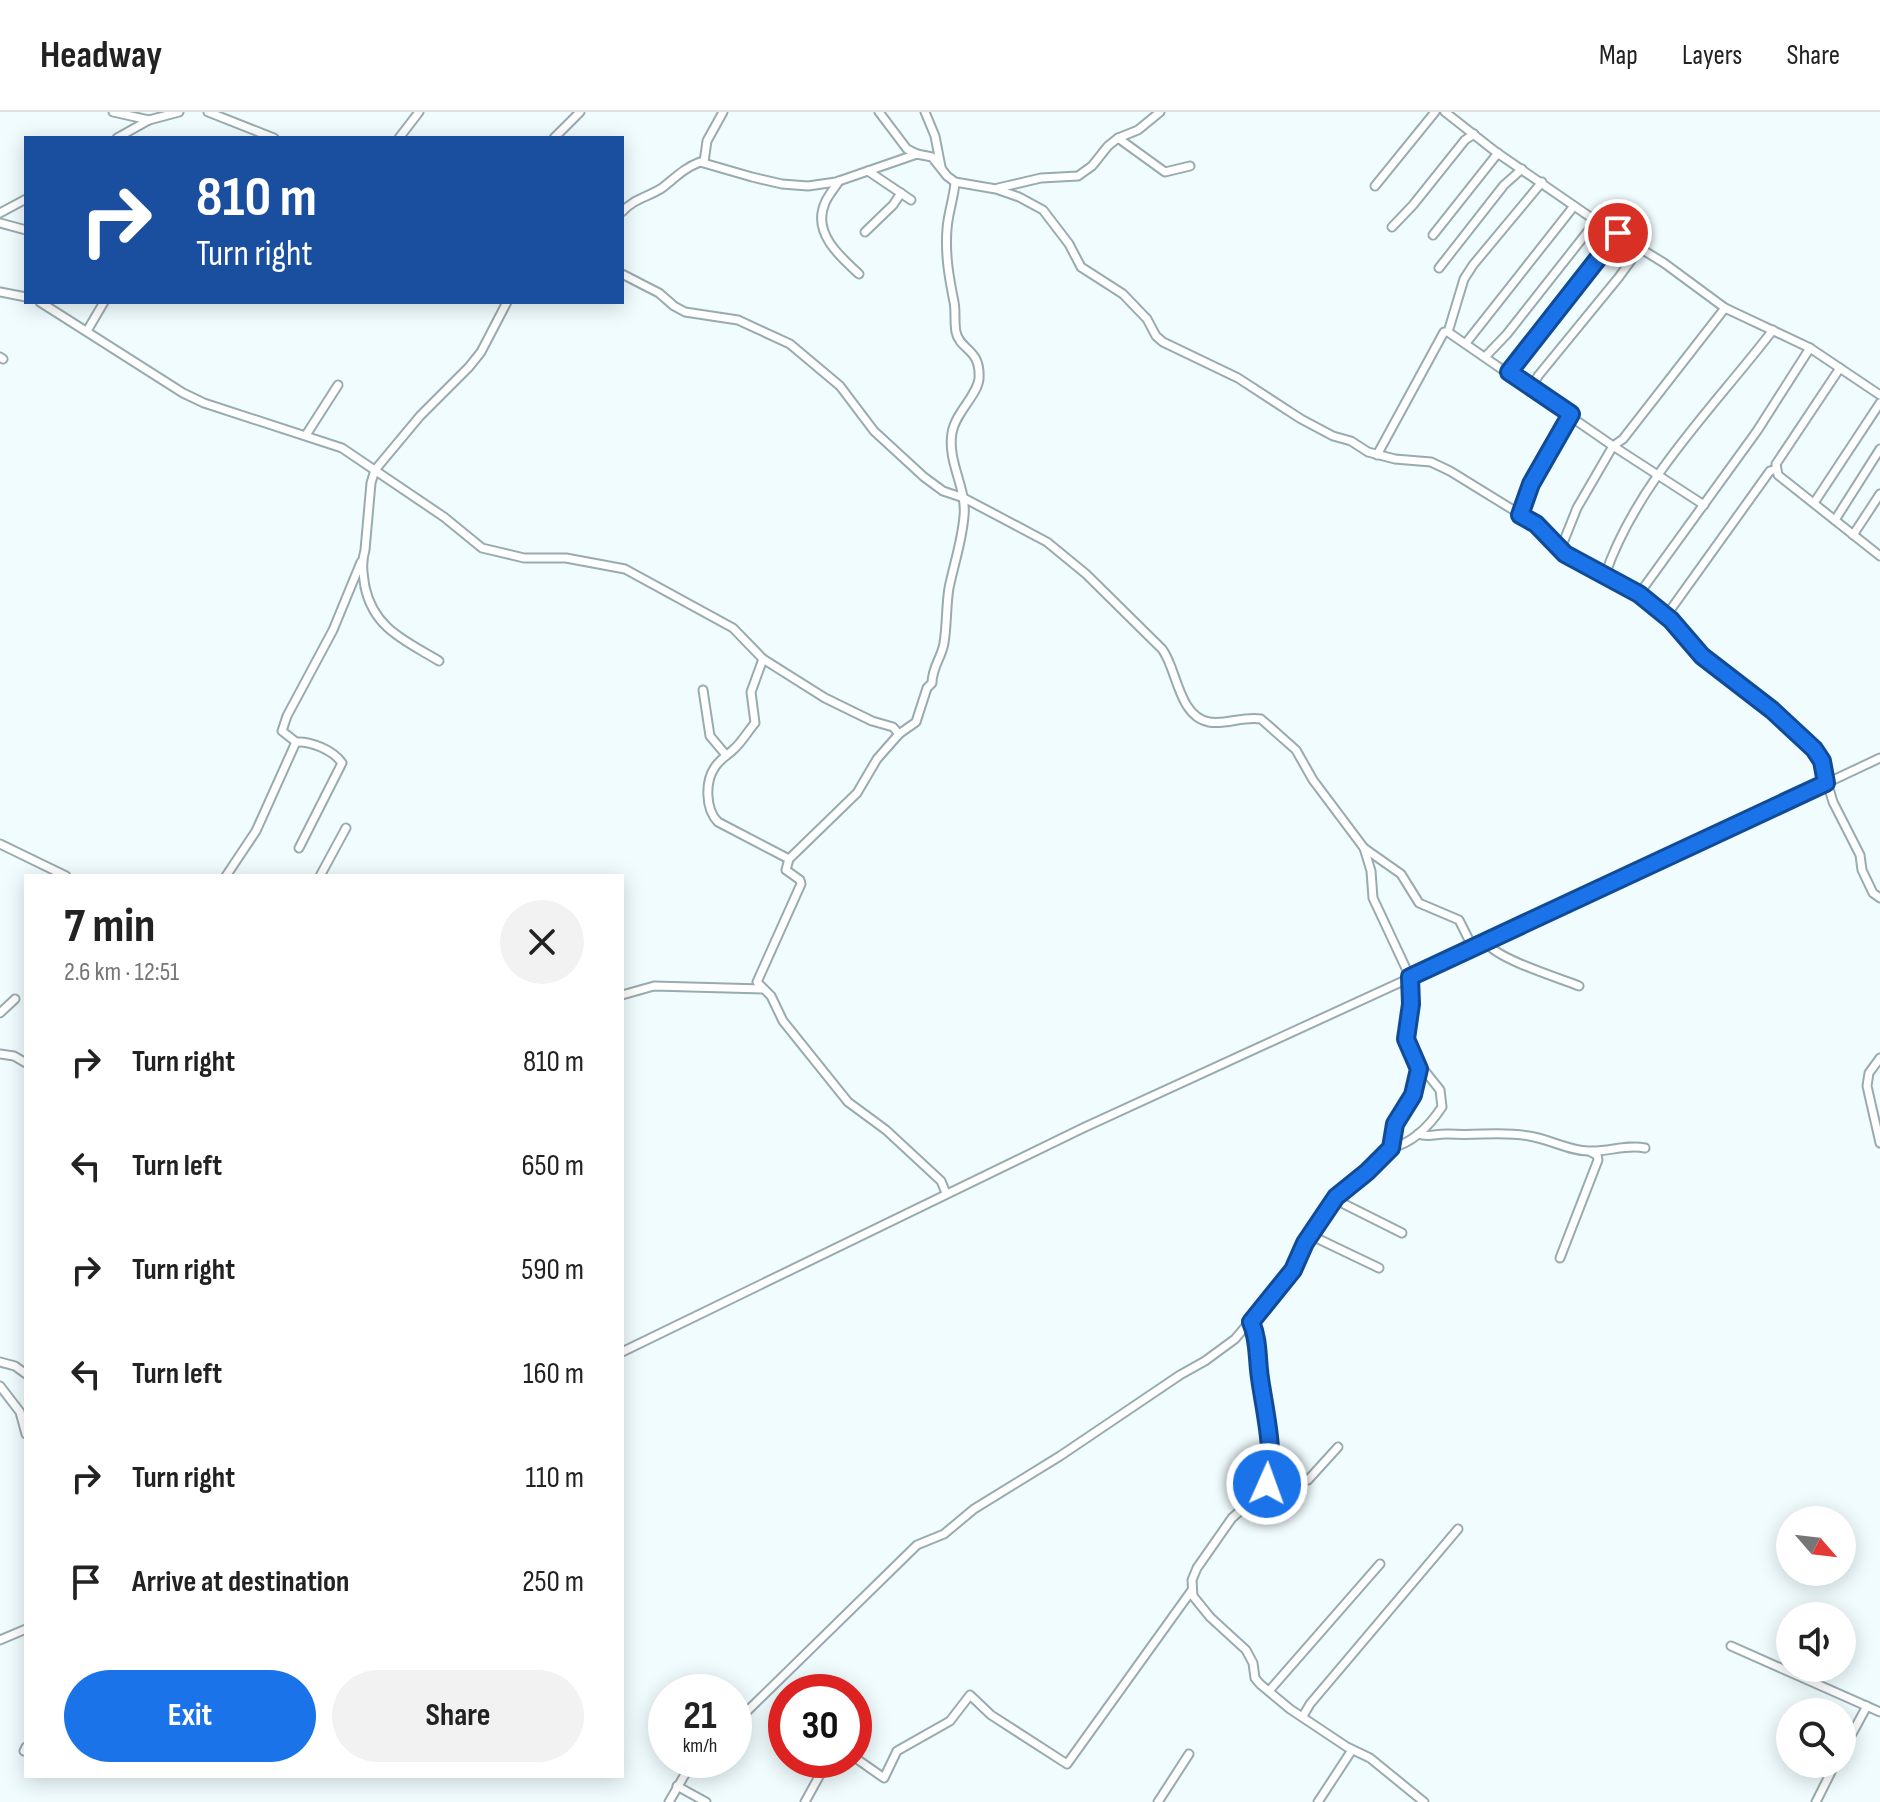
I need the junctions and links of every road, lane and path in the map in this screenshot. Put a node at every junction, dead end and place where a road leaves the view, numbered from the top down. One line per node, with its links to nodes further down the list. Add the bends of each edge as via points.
1 (113, 112): 12 (street)
2 (179, 112): 12 (street)
3 (208, 112): 15 (street)
4 (419, 112): 16 (street)
5 (580, 112): 17 (street)
6 (723, 112): 21 (street, via 707,141)
7 (879, 112): 20 (street, via 907,149)
8 (925, 112): 23 (street)
9 (1160, 112): 18 (street)
10 (1435, 112): 29 (street)
11 (1445, 112): 13 (street)
12 (149, 120): 14 (street)
13 (1474, 134): 19 (street); 39 (street)
14 (121, 136)
15 (269, 136)
16 (401, 136)
17 (556, 136)
18 (1118, 138): 22 (street, via 1165,172); 30 (street, via 1078,176)
19 (1498, 153): 24 (street); 43 (street)
20 (917, 154): 23 (street, via 932,157); 25 (street)
21 (704, 162): 26 (street, via 782,184); 35 (street, via 685,168)
22 (1190, 166)
23 (941, 167): 27 (street)
24 (1522, 169): 28 (street); 45 (street)
25 (868, 171): 26 (street); 31 (street)
26 (839, 181): 46 (street, via 825,202 824,234)
27 (955, 182): 30 (street); 75 (street, via 946,231 947,272 957,337 976,356 979,376 951,435)
28 (1542, 182): 34 (street); 56 (street, via 1464,279)
29 (1375, 186)
30 (996, 189): 70 (street, via 1043,210 1081,267 1123,294 1163,342 1238,378 1321,430)
31 (901, 193): 33 (street); 41 (street)
32 (24, 200): 36 (street)
33 (911, 200)
34 (1574, 206): 37 (street); 57 (street)
35 (624, 210)
36 (0, 213)
37 (1596, 221): 42 (street); 59 (street)
38 (0, 223): 40 (street)
39 (1392, 227)
40 (24, 229)
41 (865, 232)
42 (1618, 233): 44 (street); 61 (street)
43 (1433, 235)
44 (1640, 248): 53 (street); 63 (street)
45 (1439, 268)
46 (859, 274)
47 (624, 275): 75 (street, via 685,312 738,320 779,337 840,386 874,431 924,477)
48 (0, 292): 49 (street)
49 (24, 297)
50 (44, 304): 55 (street)
51 (103, 304): 55 (street)
52 (506, 304): 72 (street, via 475,359)
53 (1725, 308): 54 (street); 68 (street)
54 (1773, 330): 58 (street); 73 (street)
55 (87, 331): 67 (street, via 204,403)
56 (1448, 332): 57 (street); 70 (street)
57 (1466, 343): 59 (street)
58 (1810, 348): 60 (street); 77 (street)
59 (1486, 356): 61 (street)
60 (1840, 368): 64 (street); 71 (street)
61 (1509, 372): 63 (street)
62 (338, 385): 67 (street)
63 (1531, 389): 66 (street)
64 (1880, 395)
65 (1880, 403): 76 (street)
66 (1571, 414): 68 (street); 78 (street, via 1531,484)
67 (306, 435): 72 (street, via 342,448)
68 (1613, 446): 73 (street); 82 (street)
69 (1880, 449): 79 (street)
70 (1377, 455): 78 (street, via 1434,463)
71 (1776, 469): 76 (street); 87 (street)
72 (375, 470): 84 (street); 88 (street, via 482,548 625,569 733,628)
73 (1657, 475): 77 (street); 85 (street, via 1614,548)
74 (1880, 494): 80 (street)
75 (964, 498): 91 (street, via 943,649 916,722); 99 (street, via 1047,542 1086,574 1168,656 1178,691 1200,717 1211,722 1265,721 1296,750)
76 (1814, 503): 79 (street)
77 (1704, 505): 86 (street)
78 (1520, 515): 82 (street)
79 (1835, 520): 80 (street)
80 (1853, 535): 83 (street)
81 (1880, 542): 83 (street)
82 (1561, 548): 85 (street)
83 (1877, 553)
84 (362, 560): 89 (street, via 372,611 391,631); 92 (street, via 333,630 287,716 282,731)
85 (1605, 575): 86 (street)
86 (1639, 594): 87 (street)
87 (1666, 616): 95 (street, via 1702,656 1814,749)
88 (763, 659): 91 (street, via 825,698); 93 (street, via 751,692 755,723)
89 (439, 661)
90 (703, 690): 93 (street, via 710,736)
91 (899, 734): 100 (street, via 859,791)
92 (296, 742): 98 (street, via 314,745 342,763); 102 (street, via 256,831)
93 (726, 755): 100 (street, via 709,781 712,815)
94 (1880, 758): 95 (street)
95 (1826, 783): 104 (street, via 1862,870); 105 (street)
96 (346, 828): 103 (street)
97 (0, 844): 101 (street)
98 (299, 848)
99 (1364, 848): 106 (street, via 1401,874 1419,903 1459,920); 107 (street, via 1373,898)
100 (789, 859): 109 (street, via 786,870 801,884 757,982)
101 (62, 874)
102 (227, 874)
103 (321, 874)
104 (1880, 898)
105 (1487, 943): 106 (street); 108 (street)
106 (1473, 948): 107 (street)
107 (1410, 977): 116 (street, via 1406,1039); 123 (street)
108 (1579, 986)
109 (763, 989): 110 (street, via 654,986); 123 (street, via 848,1102 941,1181)
110 (624, 994)
111 (15, 999): 112 (street)
112 (0, 1013)
113 (0, 1054): 115 (street)
114 (1880, 1058): 117 (street, via 1867,1086)
115 (24, 1062)
116 (1418, 1064): 118 (street, via 1434,1080 1443,1103); 120 (street, via 1416,1087 1399,1114)
117 (1876, 1110): 119 (street)
118 (1418, 1134): 120 (street); 122 (street, via 1516,1134)
119 (1880, 1143)
120 (1391, 1148): 124 (street)
121 (1645, 1148): 122 (street)
122 (1591, 1152): 127 (street, via 1598,1160)
123 (946, 1193): 130 (street)
124 (1329, 1206): 125 (street, via 1340,1202); 126 (street)
125 (1402, 1233)
126 (1310, 1235): 128 (street); 129 (street, via 1293,1270)
127 (1560, 1258)
128 (1379, 1268)
129 (1251, 1322): 136 (street); 144 (street, via 1205,1361 995,1494 944,1534 917,1545)
130 (624, 1351)
131 (0, 1362): 132 (street)
132 (24, 1373)
133 (0, 1386): 134 (street, via 20,1412)
134 (24, 1427)
135 (1338, 1447): 136 (street, via 1308,1480 1284,1465)
136 (1270, 1468): 139 (street, via 1263,1491 1232,1518 1197,1568)
137 (1458, 1529): 147 (street)
138 (1380, 1564): 143 (street)
139 (1192, 1590): 143 (street, via 1210,1617 1246,1650 1255,1678); 151 (street, via 1067,1764 991,1715 970,1695 950,1721 897,1751 884,1778)
140 (24, 1630): 141 (street)
141 (0, 1640)
142 (1731, 1646): 145 (street)
143 (1269, 1691): 147 (street)
144 (752, 1706)
145 (1867, 1706): 146 (street); 148 (street)
146 (1880, 1712)
147 (1303, 1716): 149 (street)
148 (1856, 1726)
149 (1352, 1750): 160 (street); 161 (street, via 1370,1758)
150 (1189, 1754): 159 (street)
151 (872, 1770)
152 (683, 1778): 155 (street)
153 (818, 1778): 158 (street)
154 (1828, 1778): 162 (street)
155 (677, 1786): 156 (street); 157 (street)
156 (669, 1802)
157 (706, 1802)
158 (805, 1802)
159 (1158, 1802)
160 (1318, 1802)
161 (1424, 1802)
162 (1816, 1802)

